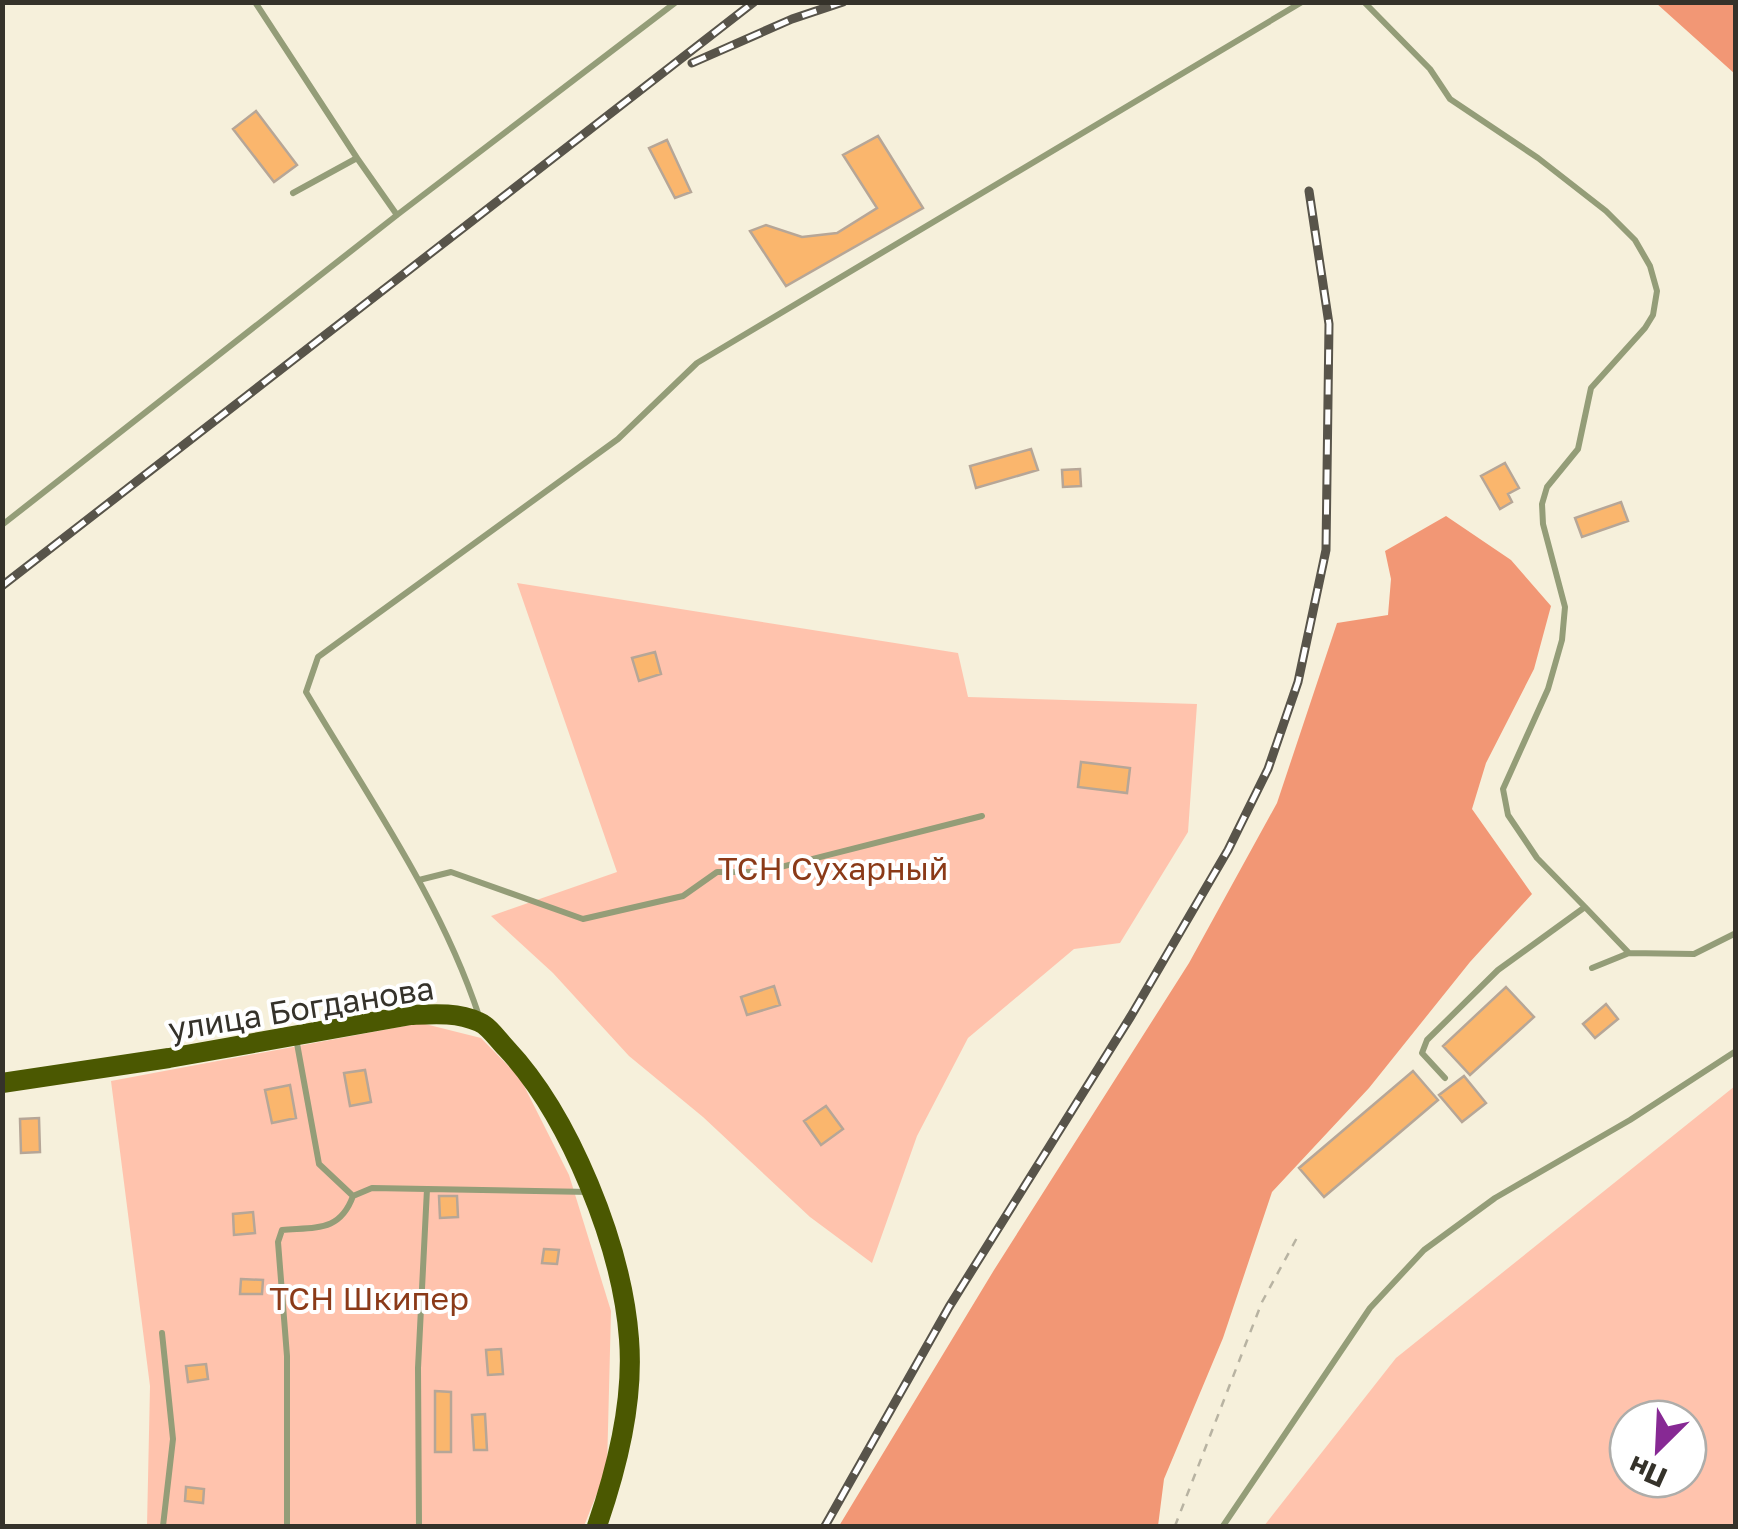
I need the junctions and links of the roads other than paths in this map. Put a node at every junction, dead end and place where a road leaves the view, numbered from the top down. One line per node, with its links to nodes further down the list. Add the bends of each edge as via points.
1 (255, 2): 5 (lane)
2 (676, 2): 7 (lane)
3 (1302, 2): 10 (lane, via 698,364 618,439 318,657 306,692)
4 (1364, 2): 11 (lane, via 1450,99 1606,211 1634,240 1657,292 1654,315 1591,388 1578,450 1542,504 1566,607 1562,640 1548,689 1503,789 1508,815 1537,858)
5 (357, 158): 6 (lane); 7 (lane)
6 (293, 193)
7 (397, 215): 8 (lane)
8 (2, 525)
9 (982, 816): 10 (lane, via 761,872 717,872 682,896 583,919 451,872)
10 (419, 880): 15 (lane, via 464,970)
11 (1586, 908): 13 (lane); 18 (lane, via 1498,970 1427,1040 1422,1053)
12 (1736, 934): 13 (lane, via 1694,954)
13 (1629, 953): 14 (lane)
14 (1592, 968)
15 (481, 1022): 16 (main road, улица Богданова, via 411,1015); 21 (main road, улица Богданова, via 530,1074)
16 (296, 1036): 19 (main road, улица Богданова); 22 (lane, via 319,1164)
17 (1736, 1052): 28 (lane, via 1495,1198 1424,1250 1370,1308)
18 (1445, 1078)
19 (2, 1083)
20 (427, 1189): 21 (lane); 22 (lane, via 372,1188); 26 (lane)
21 (591, 1192): 27 (main road, улица Богданова, via 630,1340 616,1472)
22 (353, 1196): 25 (lane, via 347,1214 330,1226 282,1230 278,1242 287,1356)
23 (162, 1334): 24 (lane, via 173,1440)
24 (162, 1526)
25 (287, 1526)
26 (419, 1526)
27 (597, 1526)
28 (1223, 1526)

